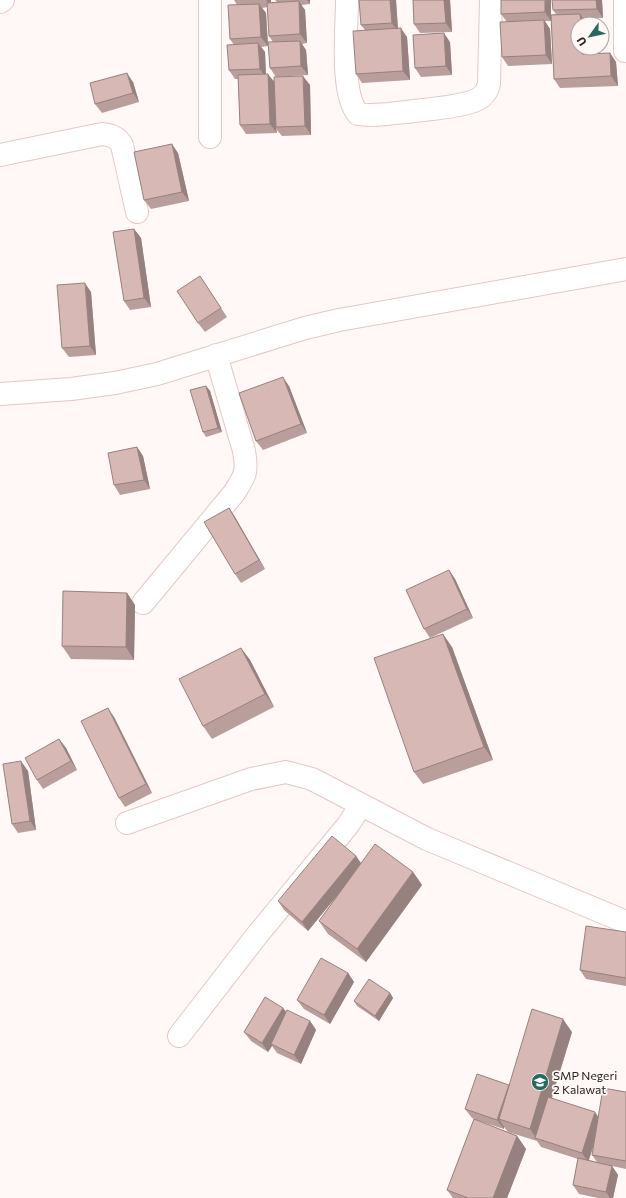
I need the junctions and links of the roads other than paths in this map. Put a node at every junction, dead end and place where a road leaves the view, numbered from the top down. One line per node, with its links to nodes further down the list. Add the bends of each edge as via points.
1 (3, 0): 6 (street)
2 (210, 0): 8 (street)
3 (347, 0): 4 (street, via 346,71 349,95 357,112 369,115 439,108 474,101 485,94 489,84)
4 (491, 0)
5 (625, 0): 7 (street)
6 (0, 2)
7 (625, 51)
8 (210, 137)
9 (0, 155): 10 (street, via 102,134 110,135 117,138 122,145)
10 (137, 212)
11 (626, 269): 12 (street, via 339,320)
12 (216, 356): 13 (street, via 158,374 116,382 72,389); 14 (street, via 247,468 234,493)
13 (0, 394)
14 (142, 603)
15 (362, 805): 16 (street, via 312,779 286,772 251,779); 17 (street, via 427,839); 18 (street)
16 (127, 823)
17 (626, 922)
18 (179, 1036)

